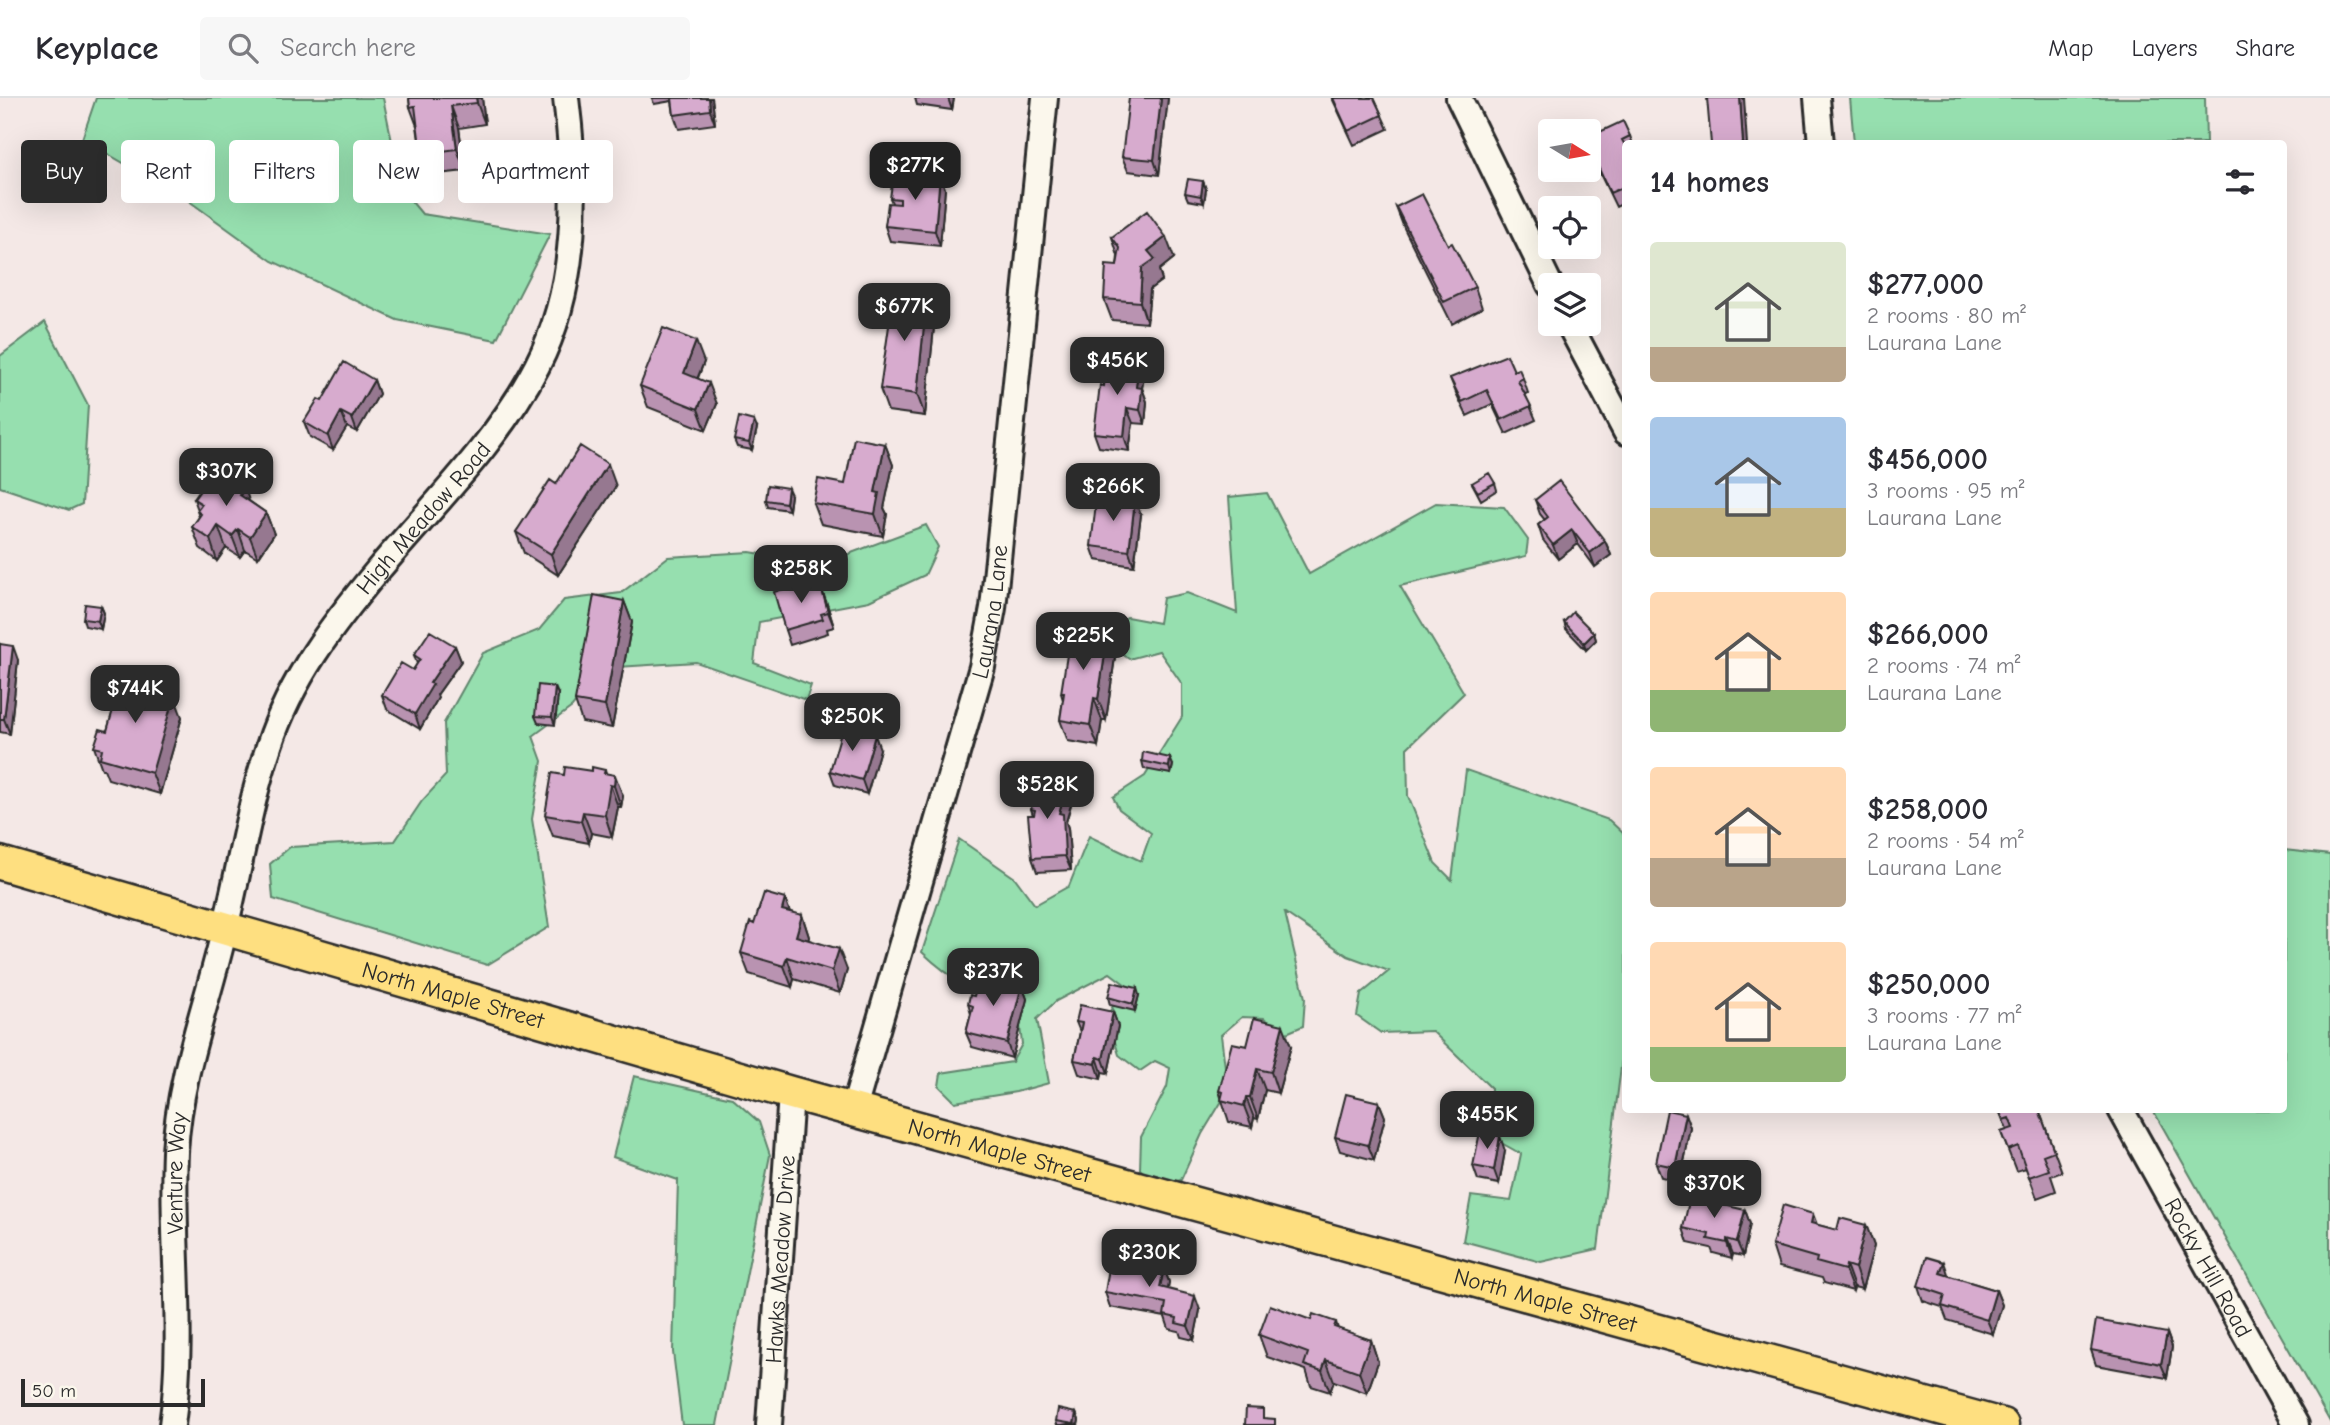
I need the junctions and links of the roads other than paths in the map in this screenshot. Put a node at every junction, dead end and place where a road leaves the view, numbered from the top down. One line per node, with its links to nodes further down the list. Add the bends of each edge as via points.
1 (566, 98): 10 (street, High Meadow Road, via 572,142 572,234 559,302 537,365 496,428 344,611 300,675 267,750 240,851)
2 (1045, 98): 12 (street, Laurana Lane, via 993,608 982,667)
3 (1459, 98): 6 (street)
4 (1817, 98): 5 (street)
5 (1821, 140)
6 (1544, 273)
7 (1575, 336): 8 (street)
8 (1622, 424)
9 (0, 863): 10 (main road, North Maple Street)
10 (226, 927): 11 (main road, North Maple Street); 14 (street, Venture Way, via 191,1057 176,1148 177,1390)
11 (792, 1093): 12 (main road, North Maple Street); 15 (street, Hawks Meadow Drive)
12 (854, 1110): 16 (main road, North Maple Street)
13 (2123, 1113): 17 (street, Rocky Hill Road)
14 (172, 1425)
15 (769, 1425)
16 (2002, 1425)
17 (2296, 1425)

